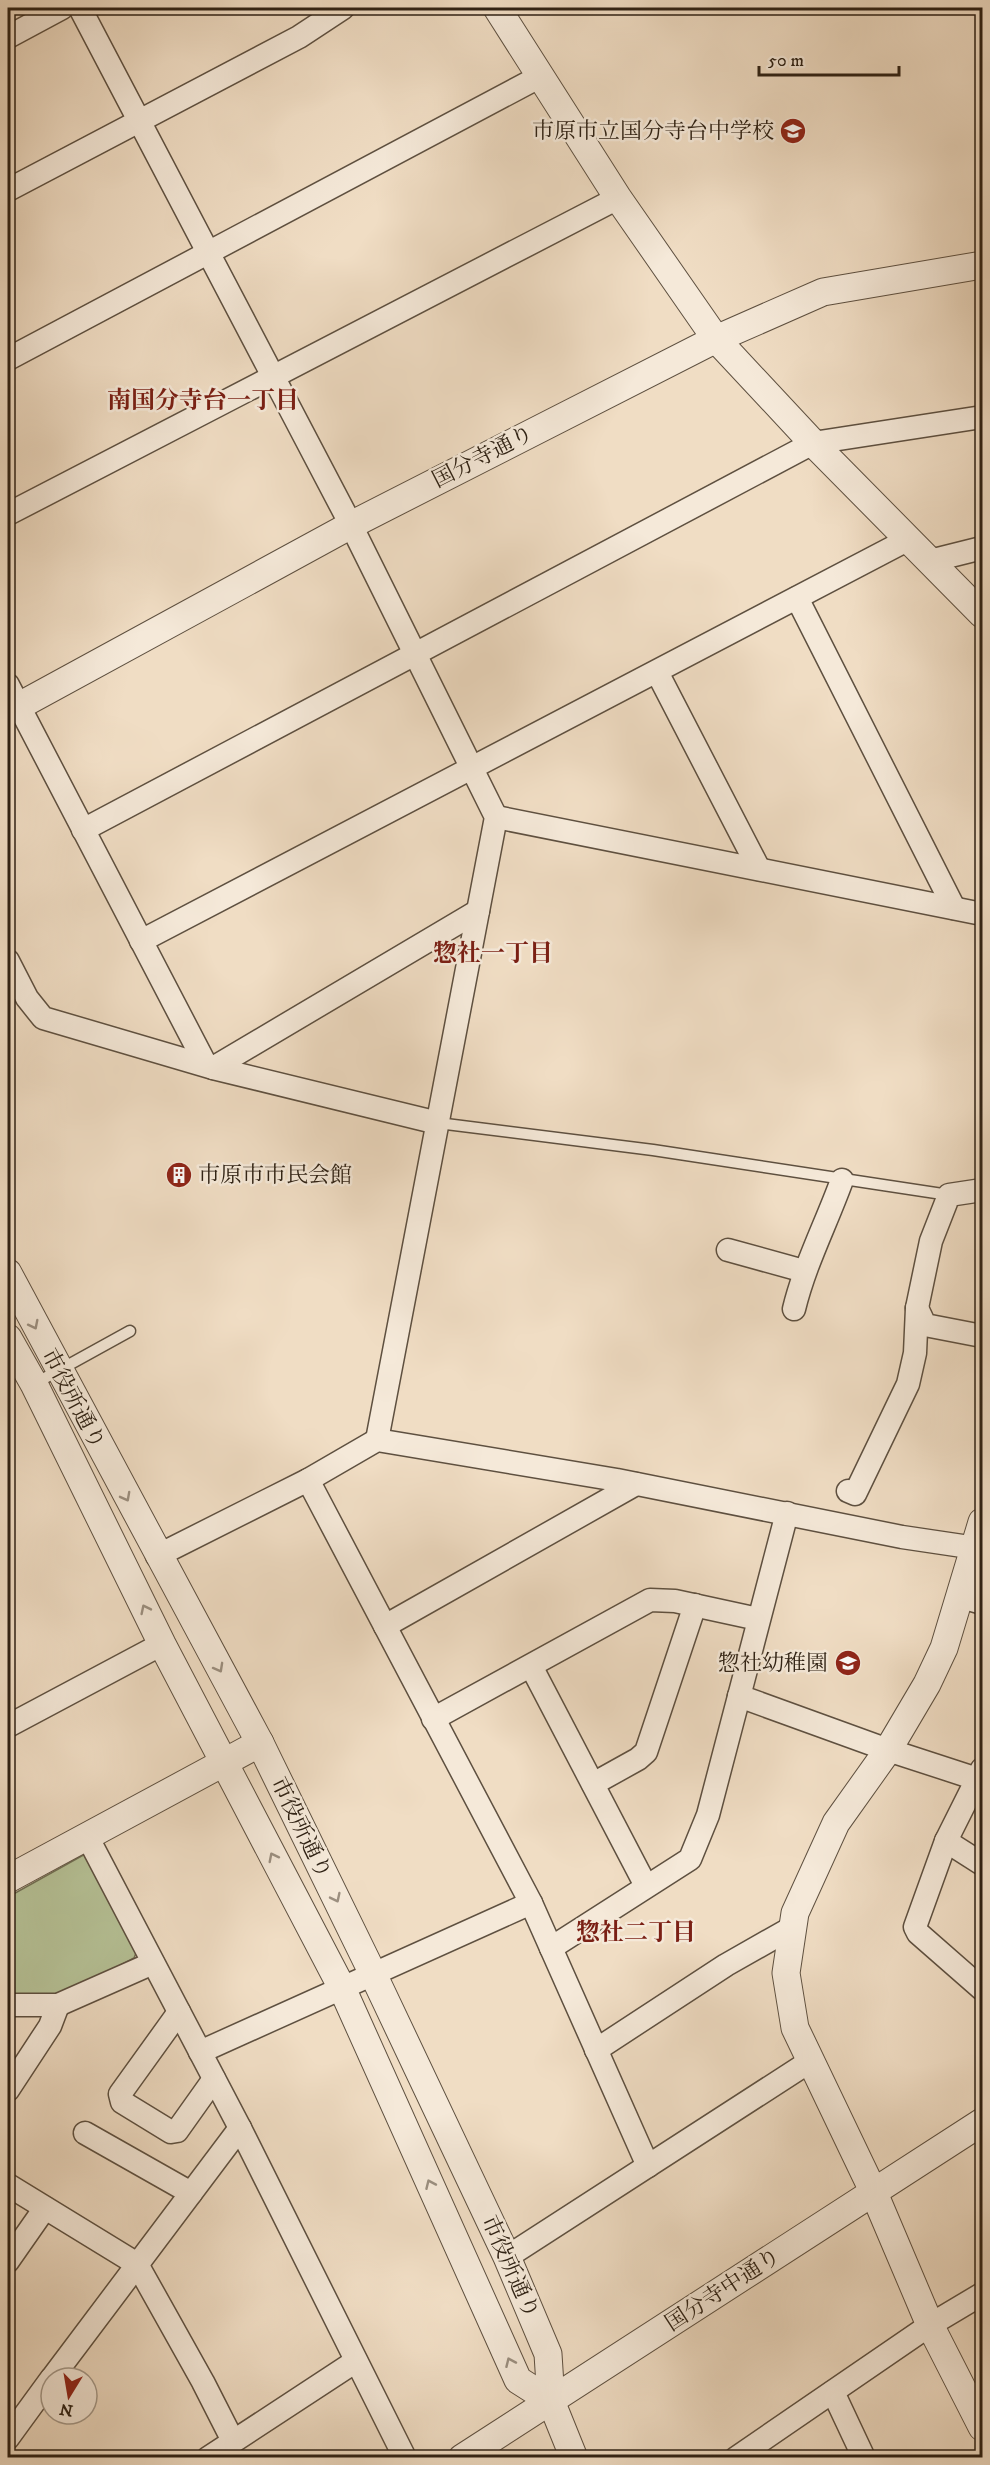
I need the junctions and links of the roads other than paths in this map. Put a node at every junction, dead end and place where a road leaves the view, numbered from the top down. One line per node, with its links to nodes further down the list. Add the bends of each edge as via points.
1 (62, 8): 5 (street)
2 (80, 8): 7 (street)
3 (343, 8): 7 (street, via 299,37)
4 (497, 8): 6 (street)
5 (8, 37)
6 (539, 77): 9 (street); 10 (street)
7 (139, 121): 8 (street); 10 (street)
8 (8, 190)
9 (618, 198): 12 (street); 14 (street)
10 (208, 253): 13 (street); 14 (street)
11 (982, 265): 12 (street, 国分寺通り, via 823,292)
12 (716, 339): 16 (street); 18 (street, 国分寺通り)
13 (8, 359)
14 (273, 376): 17 (street); 18 (street)
15 (982, 417): 16 (street)
16 (813, 443): 19 (street); 24 (street)
17 (8, 514)
18 (351, 525): 24 (street); 26 (street, 国分寺通り)
19 (909, 539): 21 (street); 22 (street)
20 (982, 548): 21 (street)
21 (930, 561): 23 (street)
22 (797, 598): 25 (street); 31 (street)
23 (982, 614)
24 (416, 656): 27 (street); 29 (street)
25 (657, 672): 27 (street); 30 (street)
26 (11, 701): 29 (street)
27 (472, 770): 28 (street); 34 (street)
28 (496, 817): 30 (street); 32 (street)
29 (83, 830): 34 (street)
30 (759, 869): 31 (street)
31 (954, 908): 33 (street)
32 (478, 910): 36 (street); 37 (street)
33 (982, 914)
34 (141, 941): 36 (street)
35 (8, 961): 36 (street, via 27,998 43,1018)
36 (209, 1066): 37 (street)
37 (438, 1123): 38 (lane, via 653,1150); 51 (street)
38 (842, 1180): 40 (lane); 42 (street)
39 (982, 1190): 40 (street)
40 (949, 1195): 44 (street, via 931,1241)
41 (728, 1250): 42 (street)
42 (804, 1271): 45 (street)
43 (8, 1273): 49 (street, 市役所通り, one-way to 49)
44 (917, 1308): 47 (street, via 925,1325); 54 (street, via 915,1353 908,1384 855,1494)
45 (794, 1309)
46 (130, 1331): 49 (lane)
47 (982, 1336)
48 (8, 1338): 50 (street, 市役所通り)
49 (58, 1371): 50 (lane); 58 (street, 市役所通り, one-way to 58)
50 (34, 1384): 63 (street, 市役所通り, one-way to 50)
51 (377, 1440): 52 (street); 53 (street)
52 (308, 1480): 58 (street); 62 (street)
53 (636, 1484): 55 (street); 62 (street)
54 (848, 1491)
55 (788, 1513): 57 (street); 61 (street)
56 (982, 1522): 57 (street)
57 (976, 1548): 59 (street)
58 (157, 1556): 68 (street, 市役所通り, one-way to 68)
59 (972, 1600): 69 (street)
60 (695, 1605): 61 (street); 64 (street, via 650,1600); 72 (street, via 646,1752)
61 (758, 1619): 65 (street)
62 (384, 1626): 66 (street)
63 (162, 1644): 67 (street); 70 (street, 市役所通り)
64 (531, 1666): 66 (street); 72 (street)
65 (739, 1696): 69 (street); 77 (street, via 708,1815 690,1859)
66 (434, 1719): 78 (street)
67 (8, 1726)
68 (260, 1743): 70 (street); 82 (street, 市役所通り, one-way to 82)
69 (888, 1750): 71 (street); 79 (street, via 836,1823 795,1913)
70 (224, 1763): 73 (street); 83 (street, 市役所通り, one-way to 70)
71 (980, 1774): 74 (street)
72 (593, 1784): 77 (street)
73 (87, 1838): 76 (street); 81 (street)
74 (946, 1841): 75 (street); 84 (street, via 915,1927)
75 (982, 1864)
76 (8, 1880)
77 (646, 1886): 80 (street)
78 (531, 1903): 80 (street); 82 (street)
79 (793, 1927): 88 (street, via 726,1965); 90 (street, via 786,1973 795,2028)
80 (551, 1948): 88 (street)
81 (153, 1963): 86 (street); 87 (street)
82 (373, 1974): 83 (street); 101 (street, 市役所通り)
83 (342, 1988): 89 (street); 110 (street, 市役所通り, one-way to 83, via 518,2380)
84 (982, 1989)
85 (8, 2005): 86 (street)
86 (58, 2005): 92 (street, via 50,2026)
87 (179, 2012): 89 (street); 91 (street, via 120,2094 122,2102 171,2132 177,2131)
88 (596, 2050): 96 (street)
89 (200, 2052): 91 (street)
90 (812, 2060): 96 (street); 99 (street)
91 (214, 2079): 94 (street)
92 (8, 2091)
93 (982, 2122): 99 (street, 国分寺中通り)
94 (240, 2128): 98 (street); 106 (street)
95 (85, 2133): 98 (street)
96 (648, 2166): 101 (street)
97 (8, 2185): 100 (street)
98 (191, 2193): 103 (street)
99 (874, 2193): 105 (street); 110 (street, 国分寺中通り)
100 (45, 2208): 102 (street); 103 (street)
101 (507, 2257): 110 (street, 市役所通り, via 548,2354)
102 (8, 2261)
103 (136, 2264): 107 (street); 113 (street)
104 (982, 2294): 105 (street)
105 (930, 2325): 109 (street); 112 (street)
106 (356, 2361): 113 (street); 115 (street)
107 (60, 2366)
108 (39, 2392): 111 (street)
109 (833, 2392): 118 (street); 119 (street)
110 (551, 2401): 116 (street, 国分寺中通り); 117 (street, 市役所通り)
111 (11, 2426)
112 (982, 2427)
113 (233, 2441): 114 (street)
114 (208, 2457)
115 (405, 2457)
116 (462, 2457)
117 (574, 2457)
118 (736, 2457)
119 (864, 2457)

